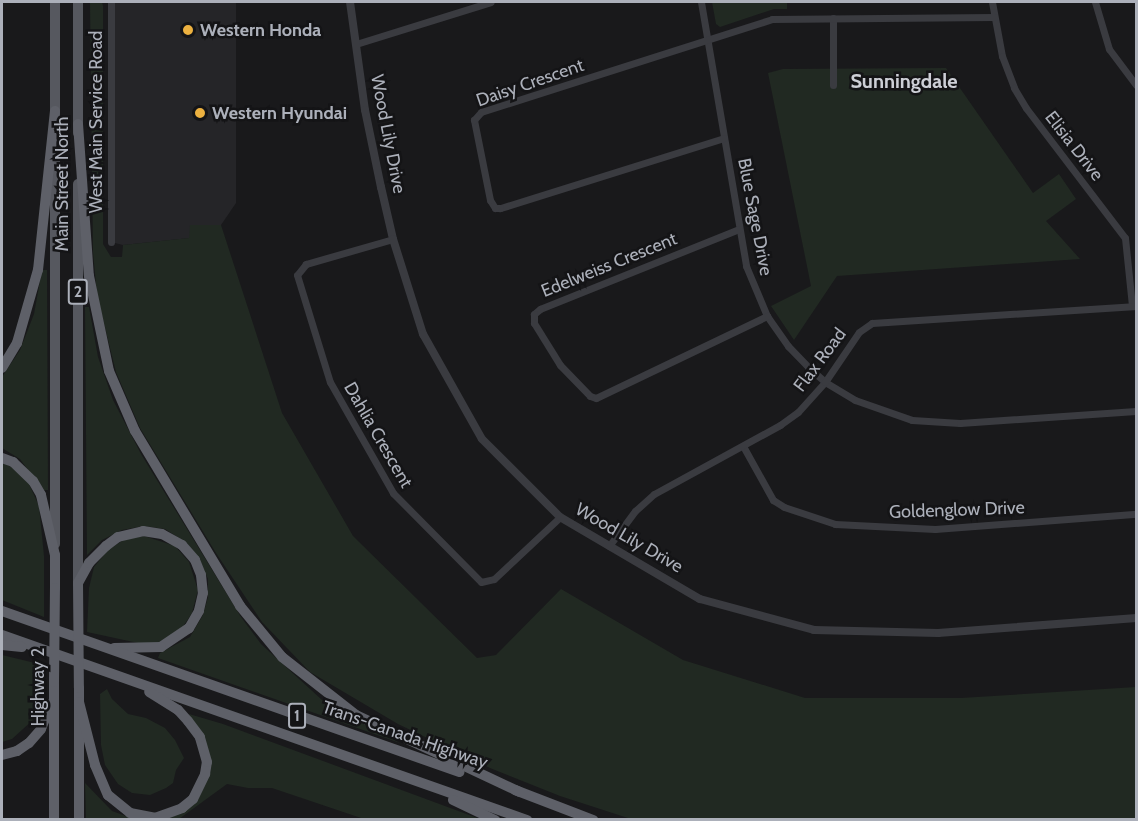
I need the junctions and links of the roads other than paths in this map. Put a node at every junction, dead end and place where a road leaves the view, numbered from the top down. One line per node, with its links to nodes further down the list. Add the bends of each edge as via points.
1 (55, 2): 15 (main road, Main Street North / 2)
2 (78, 2): 16 (main road, Main Street North / 2)
3 (111, 2): 20 (street, West Main Service Road)
4 (350, 2): 12 (street, Wood Lily Drive)
5 (491, 2): 12 (street)
6 (701, 2): 11 (street, Blue Sage Drive)
7 (992, 2): 9 (street, Elisia Drive)
8 (1095, 2): 14 (street, via 1109,49)
9 (994, 17): 10 (street); 21 (street, Elisia Drive, via 1005,67 1020,98 1125,238)
10 (832, 18): 11 (street, via 777,18); 13 (street)
11 (708, 39): 17 (street, Blue Sage Drive); 17 (street, Daisy Crescent, via 481,112 475,116 474,125 495,208)
12 (356, 44): 19 (street, Wood Lily Drive, via 367,121)
13 (833, 85)
14 (1137, 85)
15 (55, 111): 23 (highway, via 38,270 17,343); 31 (main road, Main Street North / 2)
16 (78, 124): 32 (main road, Main Street North / 2); 44 (highway, via 89,276 110,370 135,431 240,606 282,657 356,715)
17 (724, 138): 18 (street, Blue Sage Drive)
18 (739, 229): 22 (street, Blue Sage Drive, via 748,272); 22 (street, Edelweiss Crescent, via 540,309 534,314 534,323 560,365 596,398)
19 (393, 239): 29 (street, Wood Lily Drive, via 425,339 478,434); 29 (street, Dahlia Crescent, via 306,264 297,275 330,382 393,493 481,582 494,579)
20 (111, 243)
21 (1134, 306): 24 (street, Flax Road, via 872,323 859,332)
22 (767, 316): 24 (street, Blue Sage Drive, via 788,346)
23 (2, 369)
24 (825, 382): 25 (street, Blue Sage Drive, via 874,409 926,422); 26 (street, Flax Road, via 789,419)
25 (1137, 411)
26 (742, 446): 28 (street, Goldenglow Drive, via 773,500 835,524 935,529); 30 (street, Flax Road, via 644,502)
27 (2, 458): 31 (highway, Highway 2, via 13,462 41,495)
28 (1137, 514)
29 (560, 517): 30 (street, Wood Lily Drive)
30 (609, 546): 34 (street, Wood Lily Drive, via 708,603 814,630 938,633)
31 (55, 555): 40 (highway, Highway 2 / 2, bridge)
32 (78, 583): 37 (highway, via 89,563 106,546 118,537 143,531 162,534 182,545 201,575 199,611 189,628 173,641 161,647 139,649); 41 (highway, 2, bridge)
33 (2, 611): 37 (highway, Trans-Canada Highway / 1)
34 (1137, 618)
35 (2, 635): 38 (highway, 1)
36 (2, 645): 38 (highway)
37 (101, 647): 44 (highway, Trans-Canada Highway / 1)
38 (46, 650): 39 (highway, 1)
39 (125, 678): 41 (highway, via 178,710 200,736 207,762 205,774 193,799 169,815 145,817 122,808 108,795 95,765); 43 (highway, 1)
40 (54, 685): 42 (highway, via 41,729 29,743); 45 (highway, Highway 2 / 2)
41 (79, 702): 46 (highway, 2)
42 (2, 755)
43 (399, 774): 47 (highway); 48 (highway, 1)
44 (520, 792): 49 (highway, Trans-Canada Highway / 1)
45 (54, 819)
46 (79, 819)
47 (495, 819)
48 (527, 819)
49 (593, 819)

